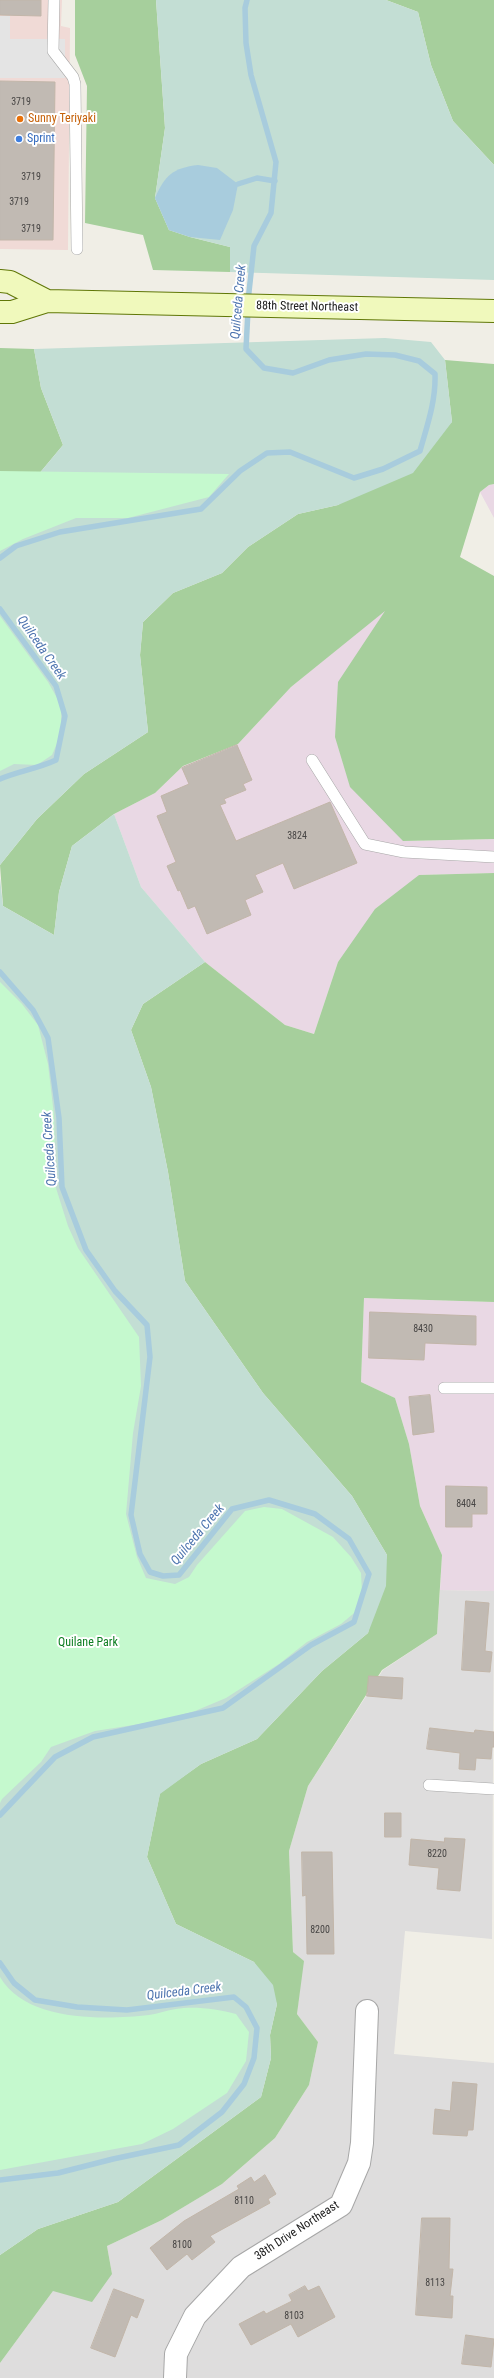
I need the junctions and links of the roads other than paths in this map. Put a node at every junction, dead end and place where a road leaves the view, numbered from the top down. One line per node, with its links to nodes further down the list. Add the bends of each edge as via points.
1 (54, 0): 2 (lane, via 53,51 75,84)
2 (77, 249)
3 (0, 281): 4 (main road, 88th Street Northeast, via 10,282)
4 (47, 301): 5 (main road, 88th Street Northeast); 6 (main road, 88th Street Northeast, via 12,312)
5 (494, 311)
6 (0, 312)
7 (312, 760): 8 (lane, via 365,844 404,852)
8 (494, 857)
9 (444, 1388): 10 (lane)
10 (494, 1388)
11 (429, 1785): 12 (lane)
12 (494, 1789)
13 (367, 2011): 14 (street, 38th Drive Northeast, via 362,2143 359,2163 341,2205 241,2267 195,2316 176,2354)
14 (175, 2378)

